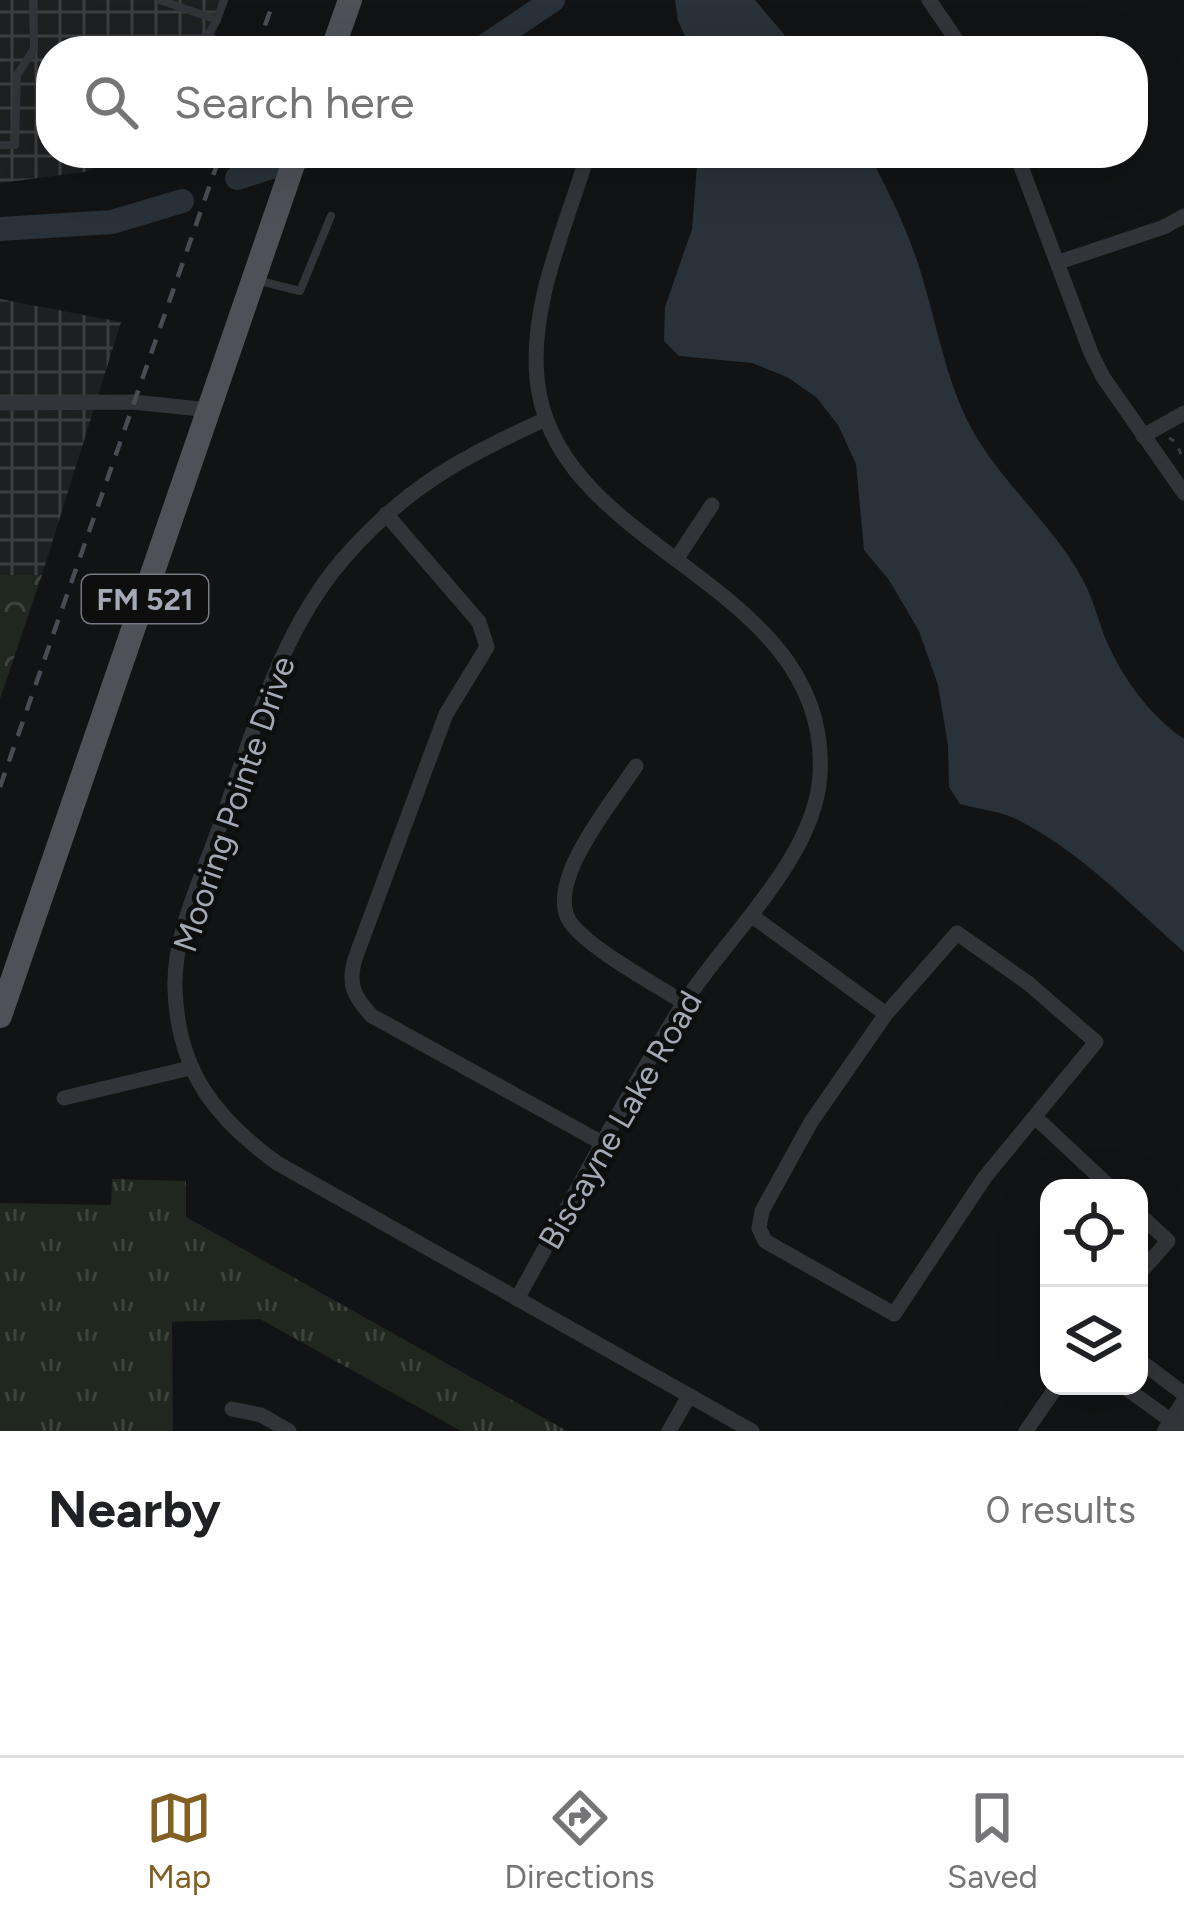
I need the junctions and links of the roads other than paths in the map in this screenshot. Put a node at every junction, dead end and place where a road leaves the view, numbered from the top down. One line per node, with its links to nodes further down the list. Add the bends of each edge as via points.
1 (33, 0): 10 (lane, via 34,50 16,75 15,145)
2 (160, 0): 6 (lane)
3 (224, 0): 6 (lane)
4 (350, 0): 8 (main road)
5 (928, 0): 9 (street)
6 (217, 20): 7 (lane)
7 (207, 36)
8 (337, 36)
9 (953, 36)
10 (0, 145)
11 (293, 168): 17 (main road, FM 521)
12 (583, 168): 21 (street, Biscayne Lake Road, via 546,286 536,351)
13 (1022, 168): 16 (street)
14 (331, 216): 17 (lane, via 300,291)
15 (1184, 216): 16 (street)
16 (1059, 262): 22 (street, via 1091,353)
17 (255, 279): 19 (main road, FM 521)
18 (0, 403): 19 (street)
19 (210, 410): 31 (main road, FM 521)
20 (1184, 413): 22 (street)
21 (546, 419): 25 (street, Mooring Pointe Drive, via 446,467); 26 (street, Biscayne Lake Road, via 590,489)
22 (1147, 434): 23 (street)
23 (1184, 493)
24 (712, 505): 26 (street)
25 (386, 514): 32 (street, Mooring Pointe Drive, via 330,577 278,666 185,924 174,987); 35 (street, via 479,622 487,647 446,714 356,956 354,997 372,1016)
26 (677, 558): 28 (street, Biscayne Lake Road, via 790,659 817,728 820,777 807,828)
27 (636, 766): 29 (street, via 570,867 567,918)
28 (752, 916): 29 (street, Biscayne Lake Road); 30 (street)
29 (684, 1003): 35 (street, Biscayne Lake Road)
30 (886, 1014): 34 (street, via 957,933 1028,982 1096,1042); 34 (street, via 762,1211 765,1241 893,1313)
31 (0, 1016)
32 (190, 1068): 33 (street); 39 (street, Mooring Pointe Drive, via 224,1120 277,1163)
33 (64, 1098)
34 (1035, 1117): 36 (street)
35 (604, 1144): 39 (street, Biscayne Lake Road)
36 (1101, 1179)
37 (1148, 1222): 38 (street, via 1168,1241)
38 (1148, 1264)
39 (517, 1299): 44 (street, Mooring Pointe Drive)
40 (1148, 1367): 41 (street)
41 (1184, 1394)
42 (1051, 1395): 51 (street)
43 (1134, 1395): 47 (street)
44 (689, 1396): 49 (street); 50 (street, Mooring Pointe Drive)
45 (1184, 1403): 47 (street)
46 (232, 1409): 48 (street)
47 (1174, 1428)
48 (290, 1431)
49 (669, 1431)
50 (752, 1431)
51 (1026, 1431)

